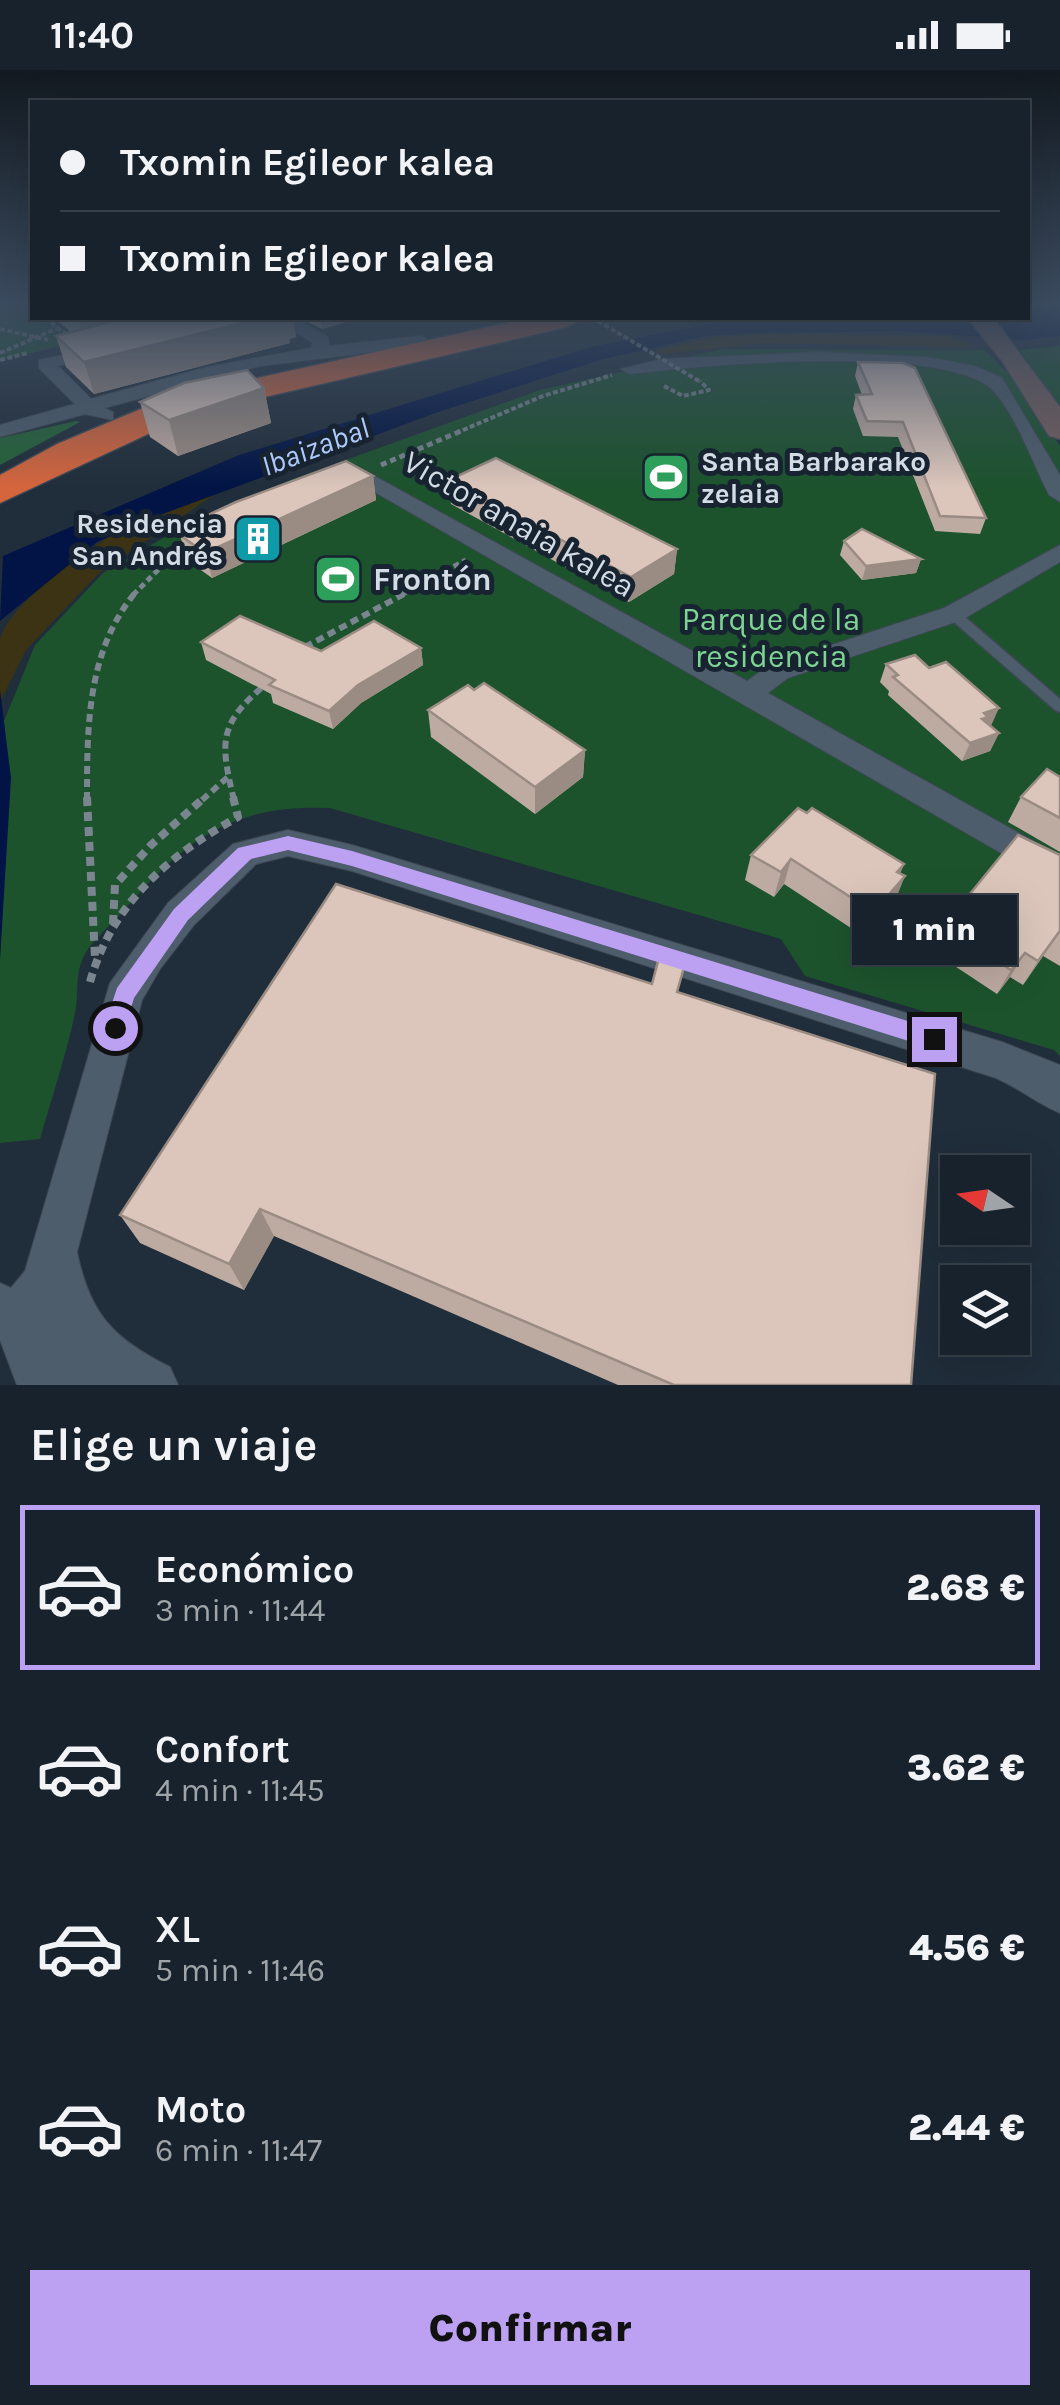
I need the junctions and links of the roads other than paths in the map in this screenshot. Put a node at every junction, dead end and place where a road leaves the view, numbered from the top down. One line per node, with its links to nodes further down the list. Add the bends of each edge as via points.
1 (46, 365): 9 (street)
2 (243, 365): 9 (street, via 206,372)
3 (309, 365): 9 (highway)
4 (368, 365): 14 (highway, via 180,406 71,452)
5 (702, 365): 8 (street)
6 (913, 365): 15 (street, via 960,368 998,384)
7 (1018, 365): 10 (street)
8 (630, 370)
9 (102, 414): 11 (street); 13 (highway)
10 (1060, 430)
11 (0, 431)
12 (360, 474): 18 (street, Victor anaia kalea)
13 (0, 476)
14 (0, 492)
15 (1060, 495)
16 (1060, 552): 17 (street)
17 (952, 614): 18 (street, via 778,672); 19 (lane)
18 (747, 694): 20 (street, Victor anaia kalea)
19 (1060, 707)
20 (1060, 873)
21 (1060, 1093): 22 (street, via 1050,1081 1002,1061 288,843 245,853 181,914 124,995)
22 (53, 1252): 23 (street, via 35,1303); 24 (street, via 60,1293)
23 (8, 1312): 24 (street); 25 (street)
24 (108, 1368)
25 (43, 1385)

